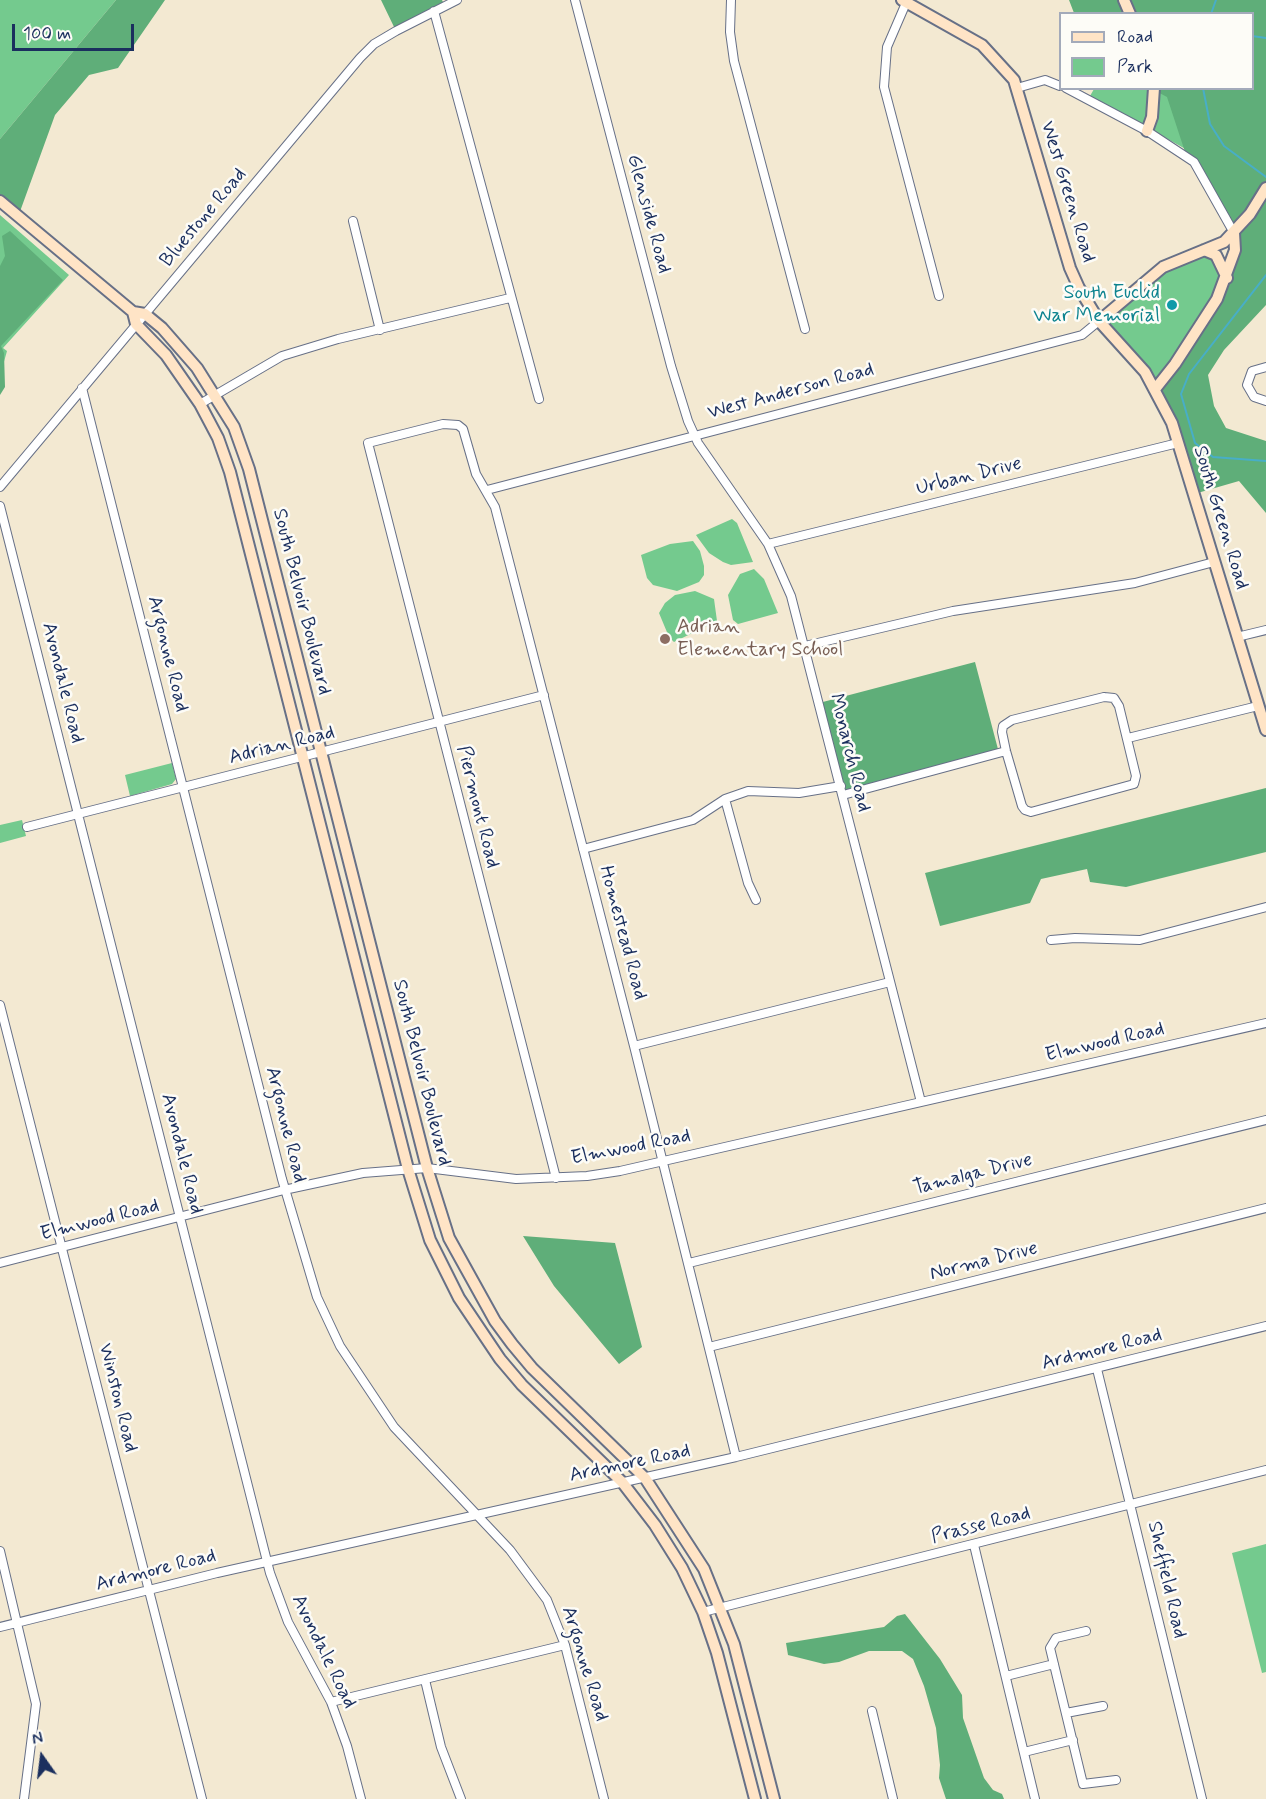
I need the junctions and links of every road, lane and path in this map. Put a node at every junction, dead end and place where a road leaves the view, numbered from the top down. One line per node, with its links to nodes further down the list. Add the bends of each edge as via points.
1 (457, 0): 5 (street, Bluestone Road)
2 (575, 0): 33 (street, Glenside Road, via 671,366)
3 (731, 0): 24 (street, via 734,61)
4 (904, 1): 7 (street, via 982,45 1005,68); 17 (street, via 886,47 884,87)
5 (434, 11): 18 (street); 20 (street, Bluestone Road, via 374,44 360,58)
6 (1059, 86): 7 (street, via 1045,81)
7 (1017, 88): 21 (street, West Green Road, via 1070,268)
8 (1070, 90): 10 (street)
9 (1154, 90): 10 (street)
10 (1147, 131): 14 (street, via 1194,162)
11 (1266, 188): 14 (street)
12 (0, 201): 19 (street)
13 (353, 221): 23 (street)
14 (1234, 233): 15 (street); 16 (street, via 1236,243)
15 (1204, 250): 16 (street, via 1216,255); 21 (street, via 1149,277)
16 (1227, 278): 27 (street)
17 (939, 296)
18 (510, 298): 23 (street); 29 (street)
19 (133, 312): 20 (street); 22 (street, South Belvoir Boulevard)
20 (145, 314): 22 (street, Bluestone Road); 28 (street, South Belvoir Boulevard, via 181,349)
21 (1099, 321): 27 (street, West Green Road); 33 (street, West Anderson Road, via 1082,334)
22 (136, 324): 26 (street, Bluestone Road); 31 (street, South Belvoir Boulevard, via 172,363)
23 (380, 330): 28 (street, via 282,356)
24 (805, 330)
25 (1266, 367): 30 (street, via 1252,372 1247,385 1254,397)
26 (82, 388): 35 (street, Bluestone Road); 52 (street, Argonne Road)
27 (1156, 388): 34 (street, South Green Road)
28 (215, 394): 31 (street); 49 (street, South Belvoir Boulevard, via 234,427 249,469)
29 (539, 399)
30 (1266, 401)
31 (200, 404): 50 (street, South Belvoir Boulevard, via 230,472)
32 (458, 425): 36 (street, Homestead Road, via 467,436 476,474); 45 (street, Piermont Road, via 443,424 368,443)
33 (694, 435): 36 (street, West Anderson Road); 38 (street, Monarch Road)
34 (1178, 443): 38 (street, Urban Drive); 39 (street, South Green Road)
35 (0, 487)
36 (488, 489): 43 (street, Homestead Road)
37 (0, 506): 55 (street, Avondale Road)
38 (768, 544): 42 (street, Monarch Road, via 791,596)
39 (1214, 562): 41 (street, South Green Road); 42 (street, via 1135,583 944,613)
40 (1266, 630): 41 (street)
41 (1237, 637): 44 (street, South Green Road)
42 (805, 646): 51 (street, Monarch Road)
43 (544, 696): 45 (street, Adrian Road); 57 (street, Homestead Road)
44 (1258, 706): 46 (street, South Green Road); 47 (street)
45 (438, 722): 49 (street, Adrian Road); 70 (street, Piermont Road)
46 (1266, 730)
47 (1128, 738): 48 (street, via 1117,701 1104,697 1007,722 1002,732); 48 (street, via 1136,776 1134,784 1031,812 1022,806)
48 (1006, 751): 53 (street)
49 (321, 753): 50 (street, Adrian Road); 68 (street, South Belvoir Boulevard)
50 (303, 758): 52 (street, Adrian Road); 69 (street, South Belvoir Boulevard)
51 (841, 786): 53 (street, Monarch Road); 54 (street, via 799,793 748,791)
52 (184, 788): 55 (street, Adrian Road); 71 (street, Argonne Road)
53 (843, 795): 61 (street, Monarch Road)
54 (725, 799): 57 (street, via 693,820); 58 (street)
55 (79, 815): 56 (street, Adrian Road); 73 (street, Avondale Road)
56 (27, 827)
57 (583, 849): 64 (street, Homestead Road)
58 (756, 900)
59 (1266, 907): 60 (street, via 1140,940)
60 (1051, 940)
61 (890, 982): 64 (street); 65 (street, Monarch Road)
62 (0, 1005): 74 (street, Winston Road)
63 (1266, 1023): 65 (street, Elmwood Road)
64 (634, 1046): 67 (street, Homestead Road)
65 (921, 1102): 67 (street, Elmwood Road)
66 (1266, 1120): 76 (street, Tamalga Drive)
67 (662, 1160): 70 (street, Elmwood Road, via 620,1171); 76 (street, Homestead Road)
68 (427, 1168): 69 (street, Elmwood Road); 70 (street, Elmwood Road, via 506,1178); 82 (street, South Belvoir Boulevard, via 450,1238 495,1321 532,1368)
69 (408, 1169): 71 (street, Elmwood Road, via 363,1173); 83 (street, South Belvoir Boulevard, via 430,1240 473,1321 522,1385)
70 (556, 1178)
71 (284, 1190): 73 (street, Elmwood Road); 85 (street, Argonne Road, via 317,1297 340,1346 394,1428)
72 (1266, 1208): 78 (street, Norma Drive)
73 (180, 1218): 74 (street, Elmwood Road); 88 (street, Avondale Road)
74 (61, 1247): 75 (street, Elmwood Road); 89 (street, Winston Road)
75 (0, 1263)
76 (688, 1263): 78 (street, Homestead Road)
77 (1266, 1326): 79 (street, Ardmore Road)
78 (709, 1347): 80 (street, Homestead Road)
79 (1097, 1369): 80 (street, Ardmore Road); 84 (street, Sheffield Road)
80 (736, 1457): 82 (street, Ardmore Road)
81 (1266, 1470): 84 (street, Prasse Road)
82 (645, 1478): 83 (street, Ardmore Road); 90 (street, South Belvoir Boulevard, via 704,1569)
83 (622, 1482): 85 (street, Ardmore Road); 91 (street, South Belvoir Boulevard, via 656,1525)
84 (1131, 1505): 86 (street, Prasse Road); 115 (street, Sheffield Road)
85 (475, 1515): 88 (street, Ardmore Road); 95 (street, Argonne Road, via 532,1578 558,1622)
86 (974, 1545): 90 (street, Prasse Road); 97 (street)
87 (0, 1551): 92 (street)
88 (268, 1562): 89 (street, Ardmore Road); 99 (street, Avondale Road, via 288,1622)
89 (149, 1589): 92 (street, Ardmore Road); 107 (street, Winston Road)
90 (721, 1607): 91 (street, Prasse Road); 112 (street, South Belvoir Boulevard)
91 (704, 1612): 111 (street, South Belvoir Boulevard)
92 (18, 1622): 93 (street, Ardmore Road); 106 (street, via 36,1704)
93 (0, 1627)
94 (1086, 1631): 96 (street, via 1053,1641 1050,1648)
95 (565, 1645): 98 (street); 110 (street, Argonne Road)
96 (1054, 1664): 97 (street); 102 (street)
97 (1006, 1676): 104 (street)
98 (425, 1680): 99 (street); 109 (street, via 441,1747)
99 (331, 1702): 108 (street, Avondale Road)
100 (1103, 1706): 102 (street)
101 (872, 1711): 113 (street)
102 (1066, 1713): 103 (street)
103 (1073, 1740): 104 (street); 105 (street, via 1083,1784)
104 (1024, 1752): 114 (street)
105 (1116, 1780)
106 (24, 1799)
107 (202, 1799)
108 (361, 1799)
109 (461, 1799)
110 (604, 1799)
111 (755, 1799)
112 (774, 1799)
113 (893, 1799)
114 (1035, 1799)
115 (1202, 1799)

